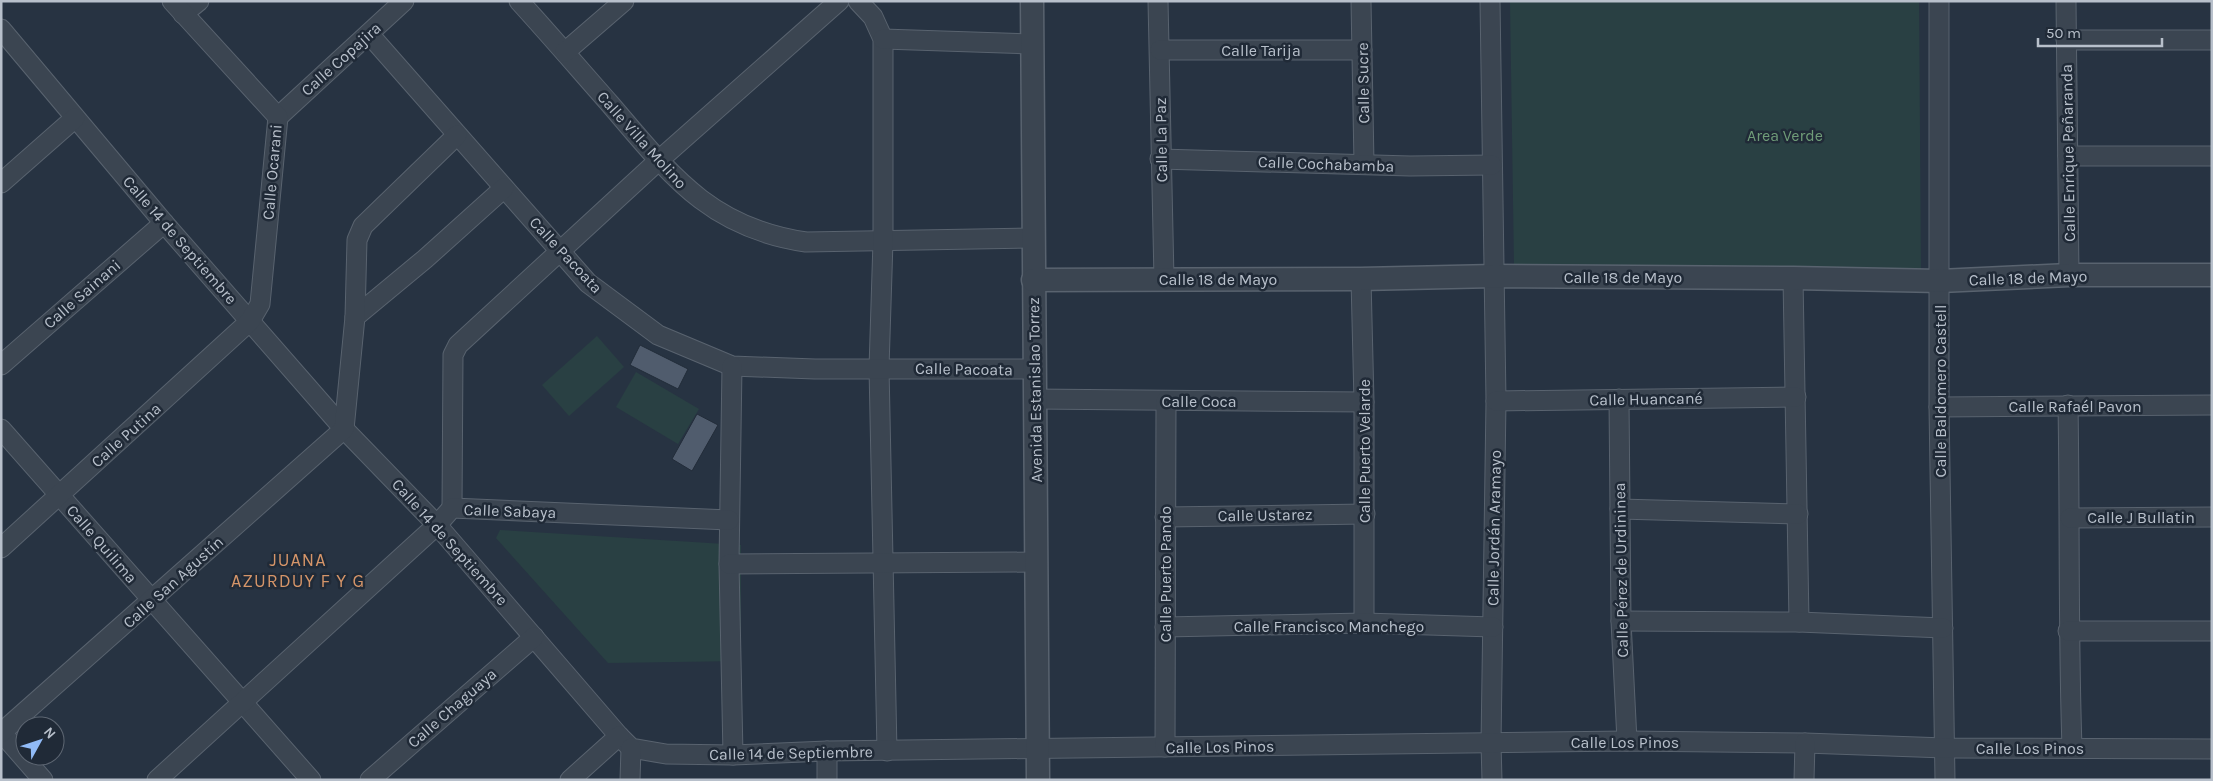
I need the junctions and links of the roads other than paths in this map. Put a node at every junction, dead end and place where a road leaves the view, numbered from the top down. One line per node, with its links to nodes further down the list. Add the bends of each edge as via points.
1 (199, 1): 13 (street)
2 (404, 1): 15 (street, Calle Copajira)
3 (519, 1): 22 (street, Calle Villa Molino)
4 (624, 1): 22 (street)
5 (839, 1): 29 (street)
6 (858, 1): 16 (street, via 873,17)
7 (1032, 1): 19 (street, Avenida Estanislao Torrez)
8 (1158, 1): 20 (street, Calle La Paz)
9 (1361, 1): 21 (street, Calle Sucre)
10 (1490, 1): 31 (street, Calle Jordán Aramayo)
11 (1939, 1): 45 (street, Calle Baldomero Castell)
12 (2066, 1): 17 (street, Calle Enrique Peñaranda)
13 (178, 8): 23 (street, Calle Ocarani)
14 (1, 29): 24 (street, Calle 14 de Septiembre)
15 (369, 34): 23 (street, Calle Copajira); 25 (street, Calle Pacoata)
16 (883, 39): 19 (street); 36 (street)
17 (2066, 40): 18 (street); 26 (street, Calle Enrique Peñaranda)
18 (2212, 40)
19 (1032, 44): 35 (street, Avenida Estanislao Torrez)
20 (1160, 50): 21 (street, Calle Tarija); 28 (street, Calle La Paz)
21 (1362, 50): 30 (street, Calle Sucre)
22 (564, 52): 29 (street, Calle Villa Molino)
23 (278, 117): 47 (street, Calle Ocarani, via 260,304)
24 (75, 118): 32 (street); 34 (street, Calle 14 de Septiembre)
25 (457, 135): 33 (street, Calle Pacoata); 46 (street, via 363,226 357,240)
26 (2068, 156): 27 (street); 38 (street, Calle Enrique Peñaranda)
27 (2212, 156)
28 (1160, 159): 30 (street, Calle Cochabamba); 42 (street, Calle La Paz)
29 (658, 161): 36 (street, Calle Villa Molino, via 707,205 737,222 777,238 806,242); 37 (street)
30 (1364, 164): 31 (street, Calle Cochabamba)
31 (1492, 165): 40 (street, Calle Jordán Aramayo)
32 (1, 183)
33 (504, 188): 37 (street, Calle Pacoata); 46 (street)
34 (164, 223): 47 (street, Calle 14 de Septiembre); 48 (street, Calle Sainani)
35 (1032, 238): 36 (street, Calle Villa Molino); 44 (street, Avenida Estanislao Torrez)
36 (883, 241): 50 (street)
37 (561, 250): 49 (street, Calle Pacoata, via 588,284 658,335); 64 (street, via 464,338 452,355)
38 (2069, 275): 39 (street, Calle 18 de Mayo); 45 (street, Calle 18 de Mayo)
39 (2212, 275)
40 (1495, 276): 41 (street, Calle 18 de Mayo); 43 (street, Calle 18 de Mayo); 55 (street, Calle Jordán Aramayo)
41 (1793, 278): 45 (street, Calle 18 de Mayo); 52 (street)
42 (1164, 279): 43 (street, Calle 18 de Mayo); 44 (street, Calle 18 de Mayo)
43 (1362, 279): 57 (street, Calle Puerto Velarde)
44 (1034, 280): 51 (street, Avenida Estanislao Torrez)
45 (1940, 281): 60 (street, Calle Baldomero Castell)
46 (355, 318): 62 (street)
47 (250, 321): 62 (street, Calle 14 de Septiembre); 63 (street, Calle Putina)
48 (1, 365)
49 (732, 366): 50 (street, Calle Pacoata); 71 (street)
50 (879, 368): 51 (street, Calle Pacoata); 76 (street)
51 (1035, 370): 53 (street, Avenida Estanislao Torrez)
52 (1796, 397): 54 (street, Calle Huancané); 67 (street)
53 (1034, 399): 56 (street, Calle Coca); 74 (street, Avenida Estanislao Torrez)
54 (1619, 399): 55 (street, Calle Huancané); 65 (street, Calle Pérez de Urdininea)
55 (1496, 400): 82 (street, Calle Jordán Aramayo)
56 (1166, 401): 57 (street, Calle Coca); 68 (street, Calle Puerto Pando)
57 (1364, 402): 66 (street, Calle Puerto Velarde)
58 (2068, 405): 59 (street, Calle Rafaél Pavon); 60 (street, Calle Rafaél Pavon); 70 (street)
59 (2212, 405)
60 (1939, 407): 83 (street, Calle Baldomero Castell)
61 (1, 429): 63 (street, Calle Quilima)
62 (344, 429): 72 (street, Calle 14 de Septiembre); 77 (street, Calle San Agustín)
63 (59, 495): 73 (street, Calle Putina); 77 (street, Calle Quilima)
64 (452, 508): 71 (street, Calle Sabaya); 72 (street, Calle Sabaya)
65 (1620, 509): 67 (street); 78 (street, Calle Pérez de Urdininea)
66 (1365, 514): 68 (street, Calle Ustarez); 80 (street, Calle Puerto Velarde)
67 (1798, 514): 79 (street)
68 (1165, 517): 81 (street, Calle Puerto Pando)
69 (2212, 517): 70 (street, Calle J Bullatin)
70 (2070, 518): 85 (street)
71 (729, 520): 75 (street)
72 (438, 525): 86 (street, Calle 14 de Septiembre); 87 (street, Calle Sabaya)
73 (1, 548)
74 (1037, 562): 76 (street); 96 (street, Avenida Estanislao Torrez)
75 (729, 564): 76 (street); 100 (street)
76 (884, 564): 99 (street)
77 (152, 601): 87 (street, Calle Quilima); 88 (street, Calle San Agustín)
78 (1621, 621): 79 (street); 89 (street, Calle Pérez de Urdininea)
79 (1799, 622): 83 (street)
80 (1364, 624): 81 (street, Calle Francisco Manchego); 82 (street, Calle Francisco Manchego)
81 (1165, 627): 93 (street, Calle Puerto Pando)
82 (1493, 627): 92 (street, Calle Jordán Aramayo)
83 (1943, 628): 95 (street, Calle Baldomero Castell)
84 (2212, 631): 85 (street)
85 (2068, 632): 94 (street)
86 (534, 637): 90 (street, Calle 14 de Septiembre); 104 (street, Calle Chaguaya)
87 (243, 703): 102 (street, Calle Sabaya); 103 (street, Calle Quilima)
88 (1, 733): 101 (street)
89 (1627, 741): 91 (street, Calle Los Pinos); 92 (street, Calle Los Pinos)
90 (625, 742): 100 (street, Calle 14 de Septiembre, via 666,754); 105 (street); 106 (street)
91 (1805, 743): 95 (street, Calle Los Pinos); 110 (street)
92 (1491, 744): 93 (street, Calle Los Pinos); 109 (street, Calle Jordán Aramayo)
93 (1166, 747): 96 (street, Calle Los Pinos)
94 (2072, 747): 95 (street, Calle Los Pinos); 97 (street, Calle Los Pinos)
95 (1945, 748): 111 (street, Calle Baldomero Castell)
96 (1038, 749): 99 (street, Calle 14 de Septiembre); 108 (street, Avenida Estanislao Torrez)
97 (2212, 749)
98 (827, 751): 99 (street, Calle 14 de Septiembre); 100 (street, Calle 14 de Septiembre); 107 (street)
99 (887, 751)
100 (734, 754)
101 (43, 780)
102 (157, 780)
103 (311, 780)
104 (370, 780)
105 (570, 780)
106 (630, 780)
107 (827, 780)
108 (1038, 780)
109 (1492, 780)
110 (1804, 780)
111 (1945, 780)

